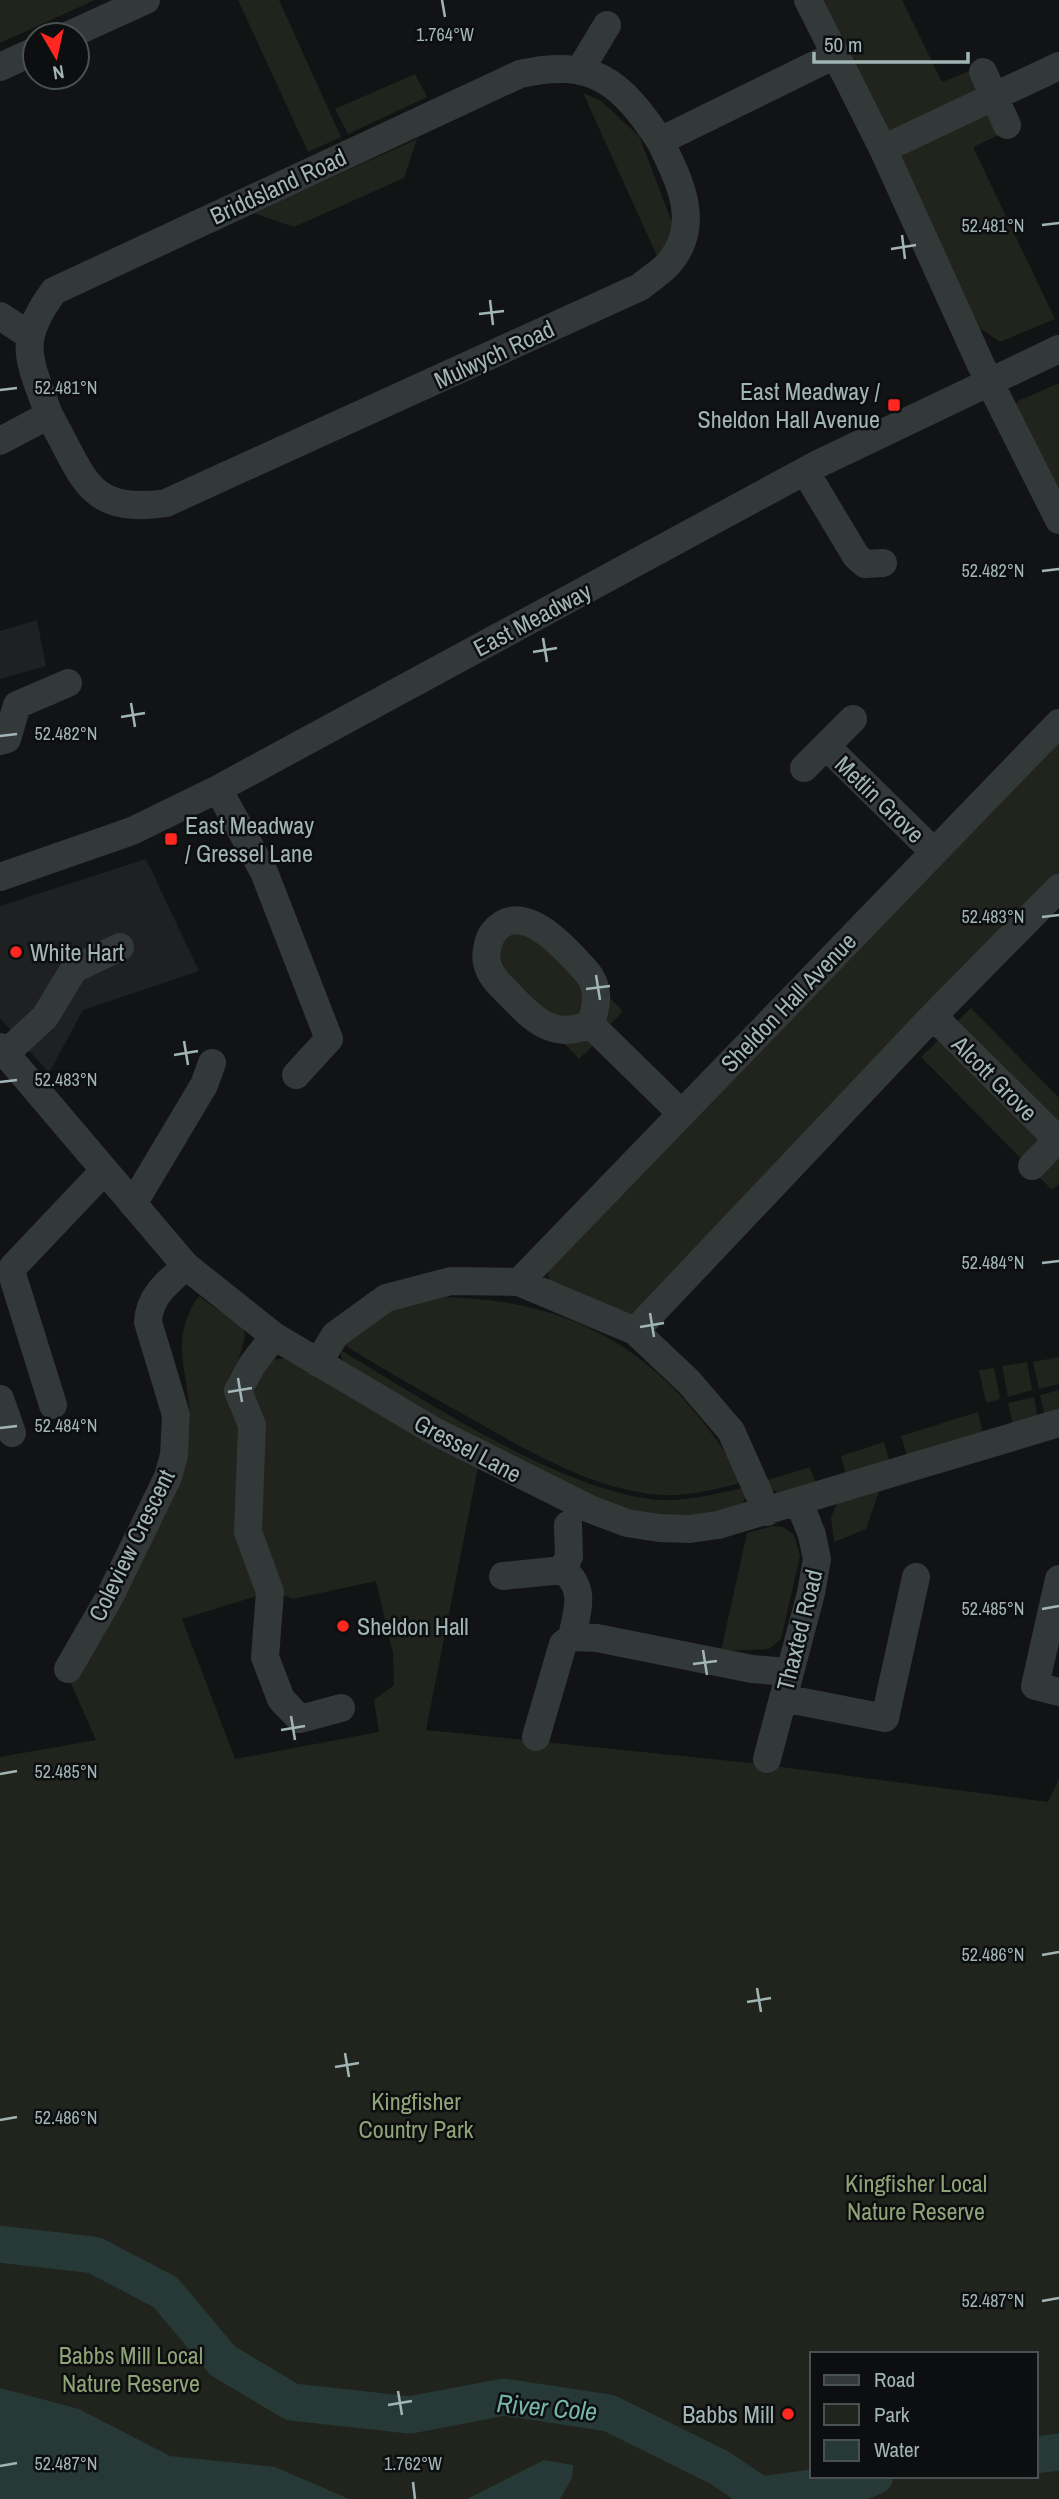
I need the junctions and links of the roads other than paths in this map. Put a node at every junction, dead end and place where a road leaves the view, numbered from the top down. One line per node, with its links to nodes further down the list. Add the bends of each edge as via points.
1 (146, 0): 3 (street)
2 (808, 0): 5 (street)
3 (91, 25)
4 (607, 25): 9 (street)
5 (835, 55): 12 (street); 13 (street)
6 (21, 57): 8 (street)
7 (1059, 66): 10 (street)
8 (0, 67)
9 (580, 70): 12 (street, Briddsland Road, via 623,90); 15 (street, Briddsland Road, via 542,69 520,74 85,274 54,291 36,314)
10 (989, 85): 11 (street); 13 (street)
11 (1007, 125)
12 (660, 141): 18 (street, Mulwych Road, via 681,183 687,213 684,237 669,263 640,287 166,503 136,508 110,503 91,488)
13 (883, 149): 17 (street)
14 (0, 316): 15 (street)
15 (29, 335): 18 (street, via 29,357)
16 (1059, 349): 17 (street, East Meadway)
17 (989, 380): 20 (street, East Meadway); 21 (street)
18 (49, 415): 19 (street)
19 (0, 442)
20 (805, 471): 22 (street, via 861,562); 29 (street, East Meadway)
21 (1059, 520)
22 (883, 563)
23 (68, 683): 26 (street, via 17,705 7,739)
24 (853, 719): 27 (street)
25 (1059, 723): 30 (street, Sheldon Hall Avenue)
26 (0, 741)
27 (826, 746): 28 (street); 30 (street, Metlin Grove)
28 (804, 768)
29 (218, 789): 31 (street, East Meadway, via 132,831); 38 (street, via 264,872 329,1039)
30 (933, 852): 39 (street, Sheldon Hall Avenue)
31 (0, 877)
32 (1059, 888): 34 (street)
33 (120, 947): 36 (street, via 74,969 45,1017)
34 (933, 1016): 40 (street, Alcott Grove); 46 (street)
35 (590, 1024): 39 (street)
36 (3, 1050): 42 (street, Gressel Lane)
37 (212, 1063): 43 (street, via 204,1085)
38 (296, 1074)
39 (681, 1112): 45 (street, Sheldon Hall Avenue)
40 (1058, 1139): 41 (street)
41 (1032, 1166)
42 (104, 1171): 43 (street, Gressel Lane); 50 (street, via 13,1267)
43 (133, 1205): 44 (street, Gressel Lane)
44 (186, 1266): 47 (street, Gressel Lane); 61 (street, Coleview Crescent, via 167,1283 149,1310 176,1415 168,1477 109,1598)
45 (519, 1282): 46 (street); 48 (street, via 451,1281 386,1298 335,1335)
46 (635, 1331): 54 (street, via 689,1382 730,1431)
47 (274, 1336): 48 (street, Gressel Lane); 64 (street, via 238,1391 252,1425 248,1532 270,1592 265,1657 281,1699 300,1719)
48 (318, 1363): 54 (street, Gressel Lane, via 434,1432 627,1523 690,1529)
49 (0, 1399): 52 (street)
50 (53, 1405)
51 (1059, 1423): 53 (street, Gressel Lane)
52 (12, 1433)
53 (799, 1502): 54 (street, Gressel Lane); 62 (street, Thaxted Road, via 817,1559)
54 (767, 1512)
55 (568, 1525): 56 (street, via 569,1556)
56 (563, 1570): 57 (street); 60 (street, via 580,1591)
57 (503, 1576)
58 (916, 1577): 62 (street, via 885,1718)
59 (1059, 1579): 63 (street, via 1035,1686)
60 (572, 1637): 62 (street, via 752,1669); 65 (street, via 563,1644)
61 (68, 1669)
62 (785, 1685): 66 (street, Thaxted Road)
63 (1059, 1692)
64 (341, 1708)
65 (536, 1737)
66 (767, 1759)

